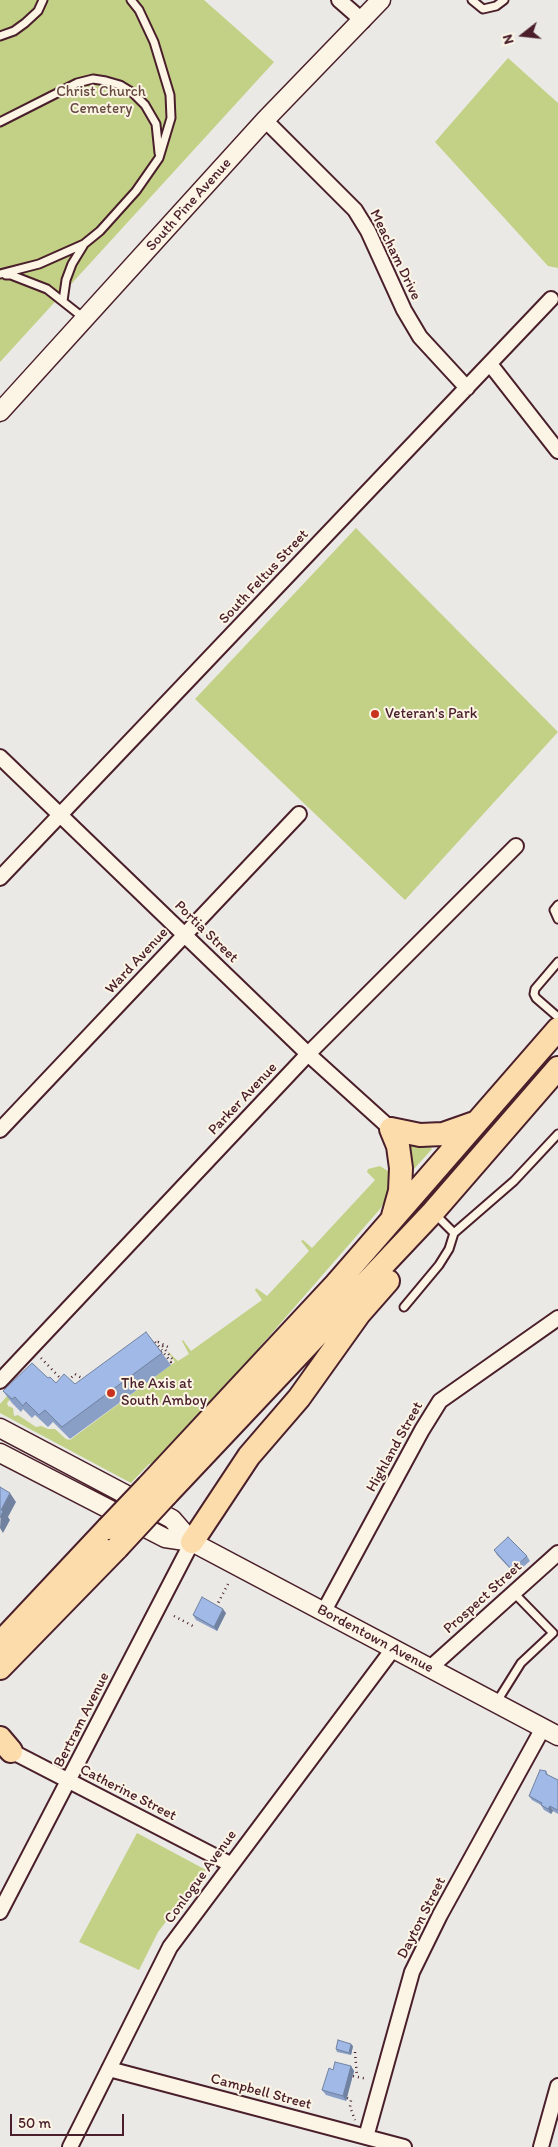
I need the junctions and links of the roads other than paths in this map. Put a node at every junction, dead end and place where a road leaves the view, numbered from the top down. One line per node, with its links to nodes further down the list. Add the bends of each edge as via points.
1 (43, 0): 8 (lane, via 25,23)
2 (131, 0): 11 (lane, via 154,42 170,95 171,118)
3 (340, 0): 7 (street)
4 (381, 0): 7 (street, South Pine Avenue)
5 (472, 0): 6 (lane, via 483,9)
6 (504, 0)
7 (363, 21): 9 (street, South Pine Avenue)
8 (0, 36)
9 (265, 120): 16 (street, South Pine Avenue); 18 (street, Meacham Drive, via 355,210 420,337)
10 (0, 122): 11 (lane, via 77,83 106,81 133,93 145,105 156,124)
11 (159, 158): 12 (lane, via 136,191 100,232)
12 (84, 244): 13 (lane, via 39,264); 15 (lane, via 66,280)
13 (0, 275): 15 (lane, via 11,275 47,289)
14 (551, 299): 17 (street, South Feltus Street)
15 (63, 301): 16 (lane)
16 (86, 319): 19 (street, South Pine Avenue)
17 (490, 364): 18 (street, South Feltus Street); 20 (street)
18 (467, 388): 23 (street, South Feltus Street)
19 (0, 412)
20 (558, 451)
21 (0, 757): 23 (street, Portia Street)
22 (299, 814): 28 (street, Ward Avenue)
23 (60, 816): 25 (street, South Feltus Street); 28 (street, Portia Street)
24 (516, 846): 32 (street, Parker Avenue)
25 (0, 878)
26 (558, 905): 27 (lane, via 554,910)
27 (558, 919)
28 (185, 934): 32 (street, Portia Street); 36 (street, Ward Avenue)
29 (558, 962): 30 (lane, via 534,994)
30 (558, 1017)
31 (558, 1029): 34 (highway)
32 (308, 1054): 35 (street, Portia Street); 43 (street, Parker Avenue)
33 (558, 1068): 38 (highway)
34 (479, 1121): 35 (highway, via 443,1134 420,1135); 39 (highway)
35 (391, 1129): 39 (highway, via 398,1146 401,1168 400,1191)
36 (0, 1130)
37 (558, 1134): 40 (lane, via 514,1181)
38 (433, 1212): 40 (lane); 48 (highway); 50 (highway, via 403,1262 360,1314 299,1398 249,1456)
39 (392, 1219): 48 (highway)
40 (454, 1234): 41 (lane, via 439,1266)
41 (404, 1307)
42 (558, 1318): 53 (street, Highland Street, via 440,1400)
43 (0, 1381)
44 (0, 1428): 46 (street, Bordentown Avenue)
45 (0, 1452): 47 (street, Bordentown Avenue)
46 (74, 1468): 47 (street); 50 (street, Bordentown Avenue, via 172,1519)
47 (60, 1484): 50 (street, Bordentown Avenue, via 165,1538)
48 (157, 1490): 49 (highway, bridge)
49 (112, 1538): 54 (highway); 56 (highway)
50 (192, 1542): 53 (street, Bordentown Avenue); 61 (street, Bertram Avenue)
51 (558, 1553): 52 (street, Prospect Street)
52 (514, 1593): 57 (street, Prospect Street); 58 (lane, via 553,1633 521,1663)
53 (324, 1611): 55 (street, Bordentown Avenue)
54 (0, 1643)
55 (394, 1649): 57 (street, Bordentown Avenue); 62 (street, Conlogue Avenue)
56 (0, 1668)
57 (430, 1668): 58 (street, Bordentown Avenue)
58 (496, 1703): 59 (street, Bordentown Avenue)
59 (550, 1732): 66 (street, Dayton Street, via 440,1915 412,1972)
60 (4, 1746): 61 (street, Catherine Street)
61 (69, 1781): 62 (street, Catherine Street); 63 (street, Bertram Avenue)
62 (230, 1864): 64 (street, Conlogue Avenue, via 170,1947)
63 (0, 1912)
64 (109, 2069): 66 (street, Campbell Street); 68 (street, Conlogue Avenue)
65 (558, 2086): 67 (street)
66 (366, 2137): 69 (street, Campbell Street)
67 (544, 2146)
68 (70, 2147)
69 (404, 2147)

